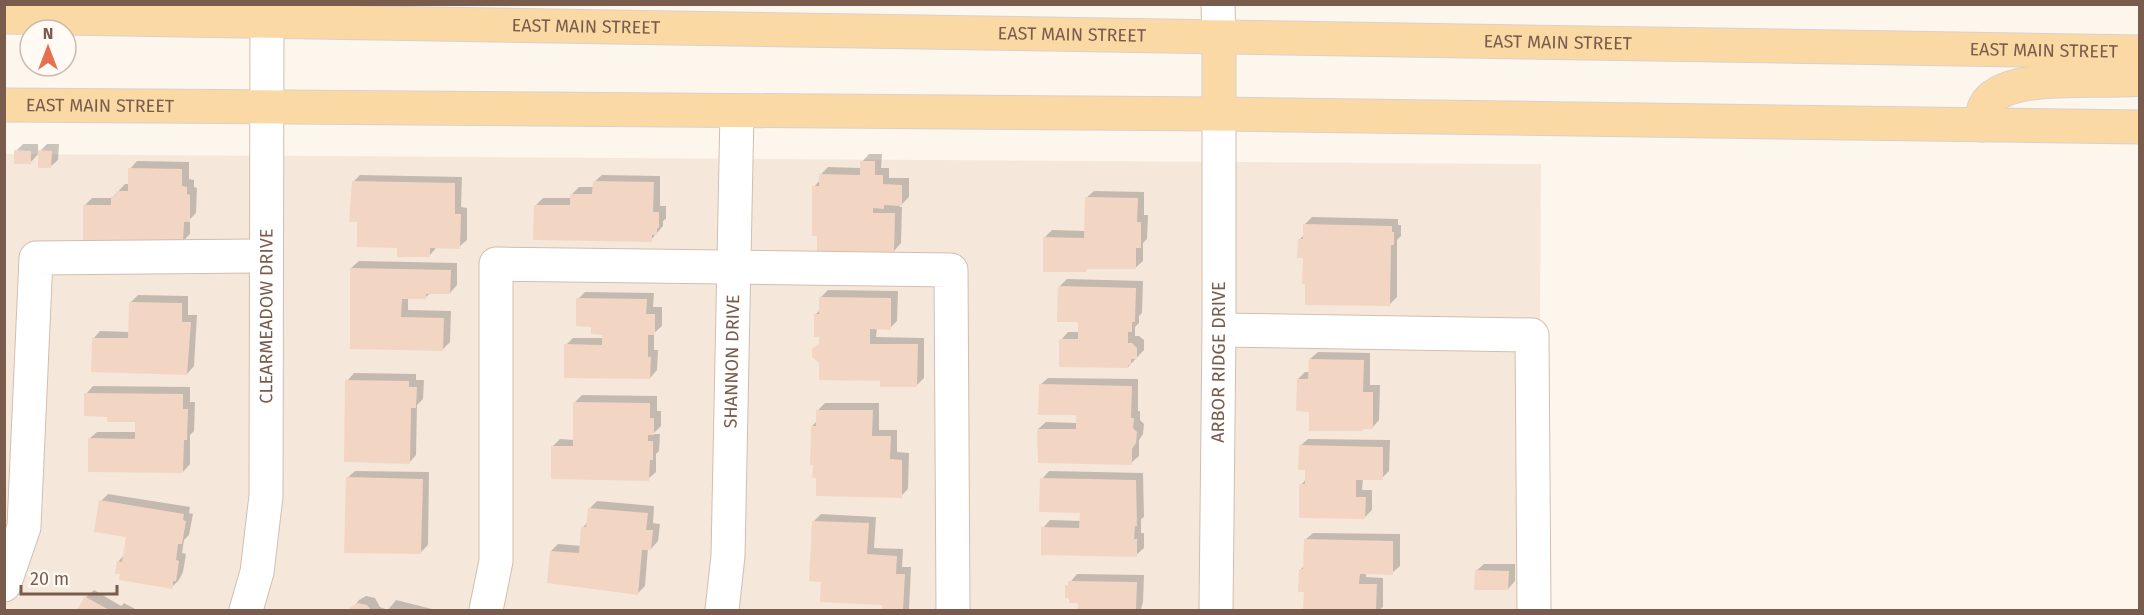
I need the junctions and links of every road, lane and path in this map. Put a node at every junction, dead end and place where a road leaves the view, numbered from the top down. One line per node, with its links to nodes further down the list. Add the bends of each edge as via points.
1 (1218, 4): 4 (street)
2 (4, 18): 3 (main road, EAST MAIN STREET)
3 (267, 21): 4 (main road, EAST MAIN STREET); 8 (street, CLEARMEADOW DRIVE)
4 (1219, 38): 5 (main road, EAST MAIN STREET); 10 (main road)
5 (2139, 52)
6 (2139, 79): 11 (main road, via 2045,81 2011,88 1985,106)
7 (4, 105): 8 (main road, EAST MAIN STREET)
8 (267, 106): 9 (main road, EAST MAIN STREET); 13 (street, CLEARMEADOW DRIVE)
9 (737, 111): 10 (main road, EAST MAIN STREET); 14 (street, SHANNON DRIVE)
10 (1219, 114): 11 (main road, EAST MAIN STREET); 15 (street, ARBOR RIDGE DRIVE)
11 (1982, 124): 12 (main road, EAST MAIN STREET)
12 (2139, 126)
13 (266, 256): 16 (street, via 36,258 24,527); 17 (street, CLEARMEADOW DRIVE, via 266,496 257,572)
14 (733, 267): 18 (street, via 496,264 496,561); 19 (street, SHANNON DRIVE, via 728,555); 20 (street, via 951,270)
15 (1219, 330): 21 (street, ARBOR RIDGE DRIVE); 22 (street, via 1532,335)
16 (4, 585)
17 (246, 610)
18 (486, 610)
19 (722, 610)
20 (953, 610)
21 (1216, 610)
22 (1534, 610)

